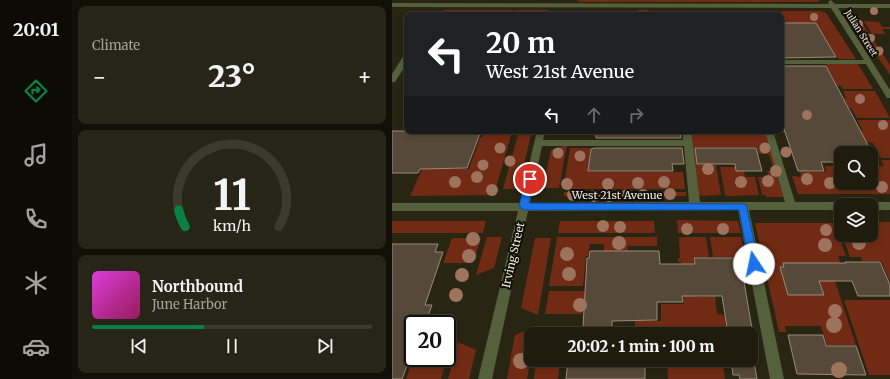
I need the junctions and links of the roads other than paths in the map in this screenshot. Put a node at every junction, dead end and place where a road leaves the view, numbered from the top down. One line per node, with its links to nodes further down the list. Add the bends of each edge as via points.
1 (412, 3): 5 (street); 6 (street)
2 (467, 3): 3 (street); 6 (street)
3 (571, 3): 4 (street)
4 (832, 3): 7 (street); 11 (street, Julian Street)
5 (392, 5)
6 (441, 5): 8 (street)
7 (890, 6)
8 (436, 12)
9 (404, 62): 12 (street)
10 (784, 62): 11 (street)
11 (868, 62): 13 (street, Julian Street)
12 (392, 80)
13 (890, 96)
14 (540, 134): 17 (street, Irving Street)
15 (687, 134): 18 (street)
16 (770, 134): 22 (street)
17 (539, 143): 18 (street); 19 (street, Irving Street)
18 (688, 143): 20 (street)
19 (524, 206): 20 (street, West 21st Avenue); 26 (street, West 21st Avenue); 27 (street, Irving Street)
20 (695, 206): 21 (street, West 21st Avenue)
21 (743, 206): 22 (street, West 21st Avenue); 28 (street)
22 (791, 206): 23 (street, West 21st Avenue)
23 (834, 206)
24 (878, 206): 25 (street)
25 (890, 206)
26 (392, 207)
27 (485, 379)
28 (777, 379)

